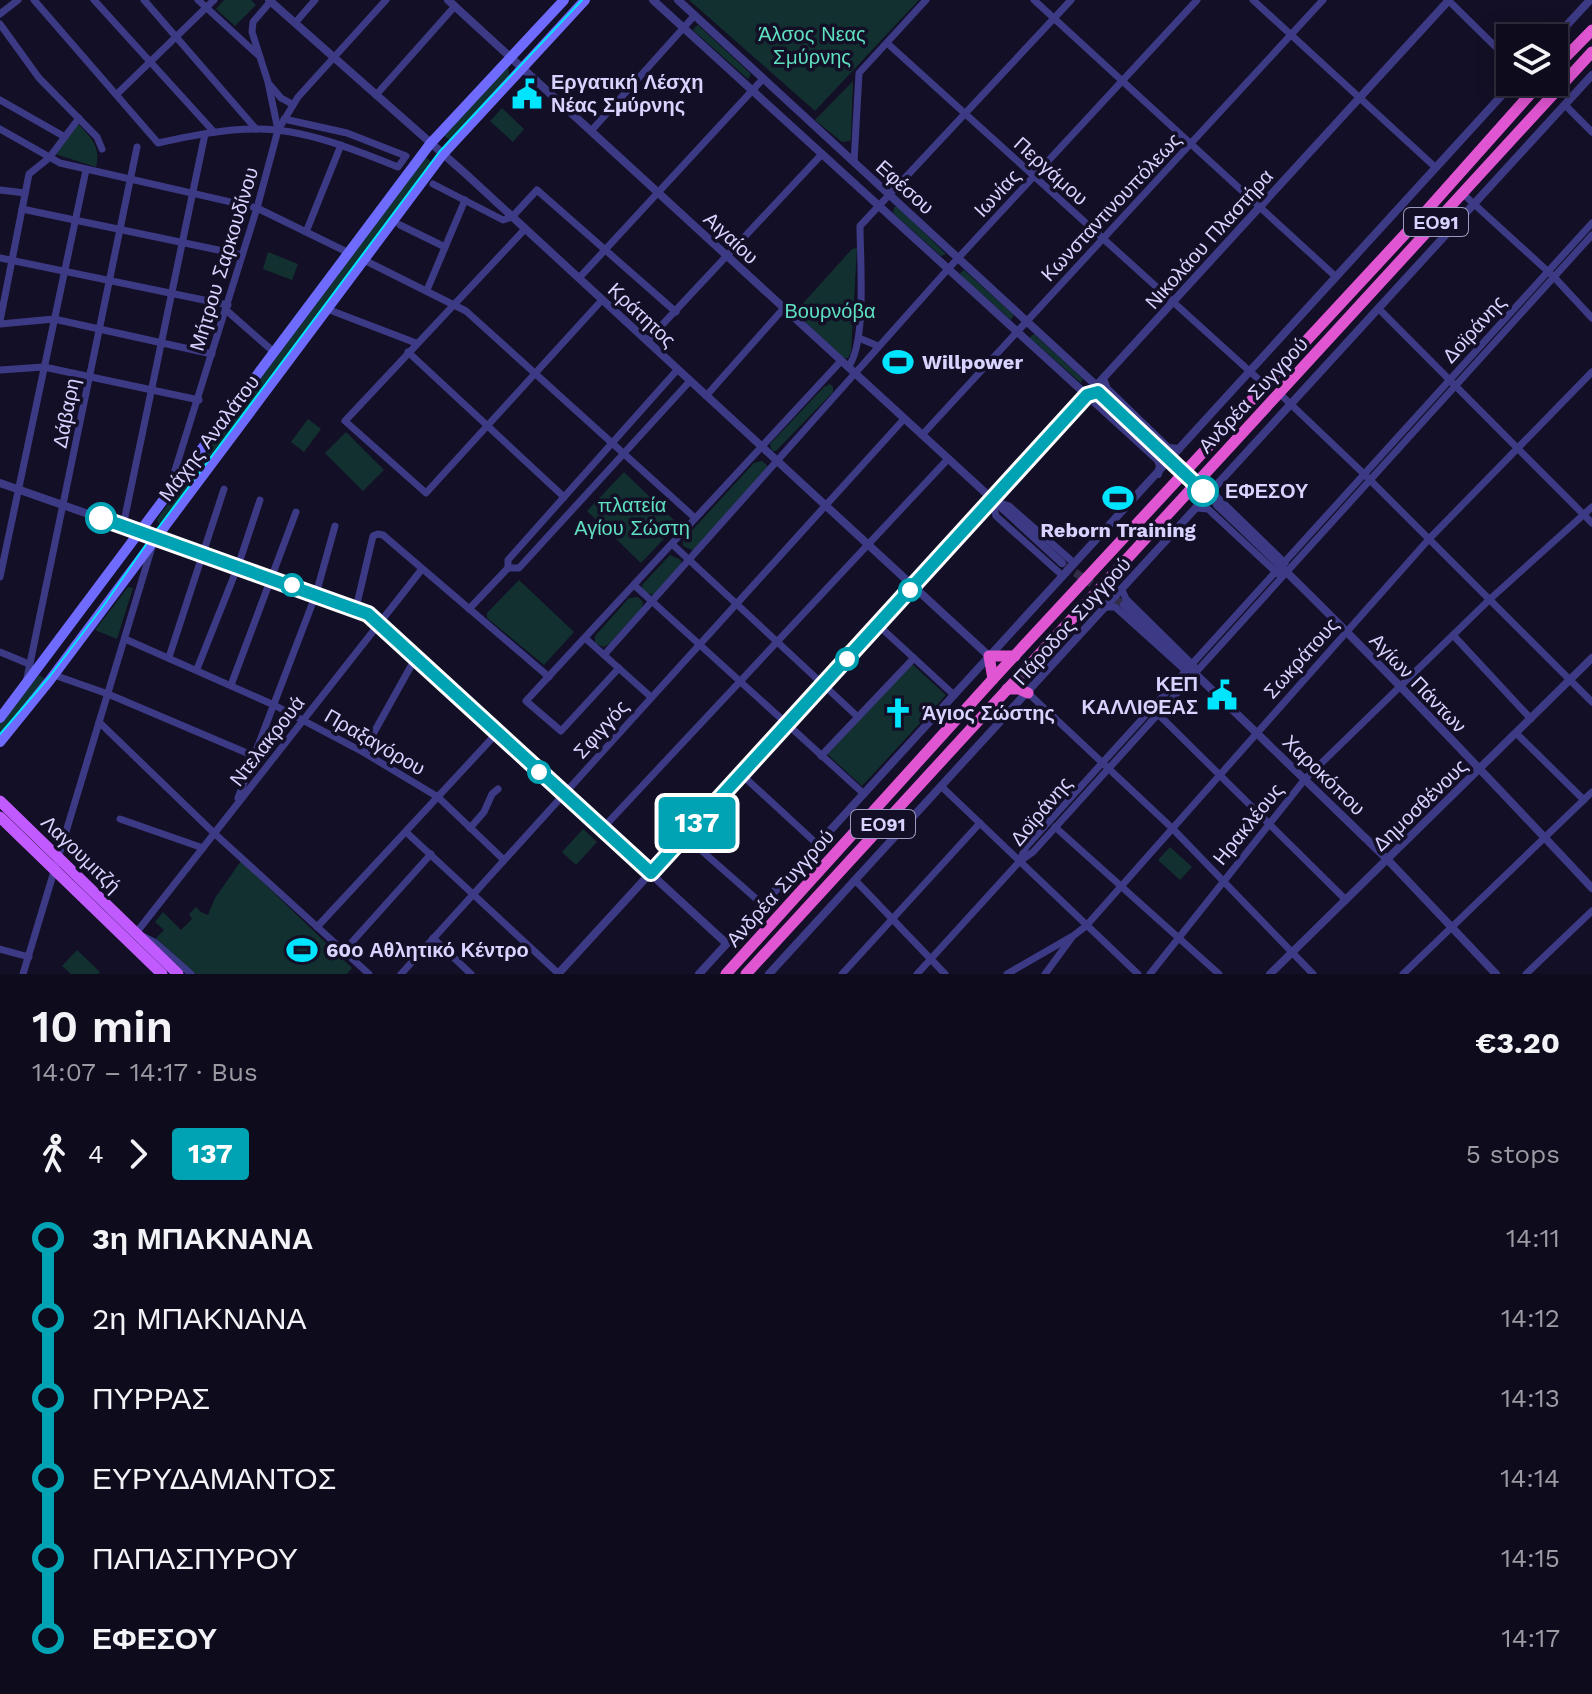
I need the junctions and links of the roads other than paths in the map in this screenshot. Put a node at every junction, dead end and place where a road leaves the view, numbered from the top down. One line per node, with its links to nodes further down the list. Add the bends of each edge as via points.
1 (18, 0): 24 (street)
2 (34, 0): 48 (street)
3 (94, 0): 41 (street)
4 (144, 0): 33 (street)
5 (198, 0): 23 (street)
6 (214, 0): 23 (street)
7 (315, 0): 27 (street)
8 (386, 0): 40 (street, Μήτρου Σαρκουδίνου)
9 (564, 0): 38 (main road, Μάχης Αναλάτου)
10 (585, 0): 42 (main road, Μάχης Αναλάτου)
11 (653, 0): 30 (street, Εφέσου)
12 (678, 0): 25 (street, Εφέσου)
13 (926, 0): 34 (street)
14 (1034, 0): 26 (street)
15 (1071, 0): 26 (street)
16 (1197, 0): 45 (street, Ιωνίας)
17 (1253, 0): 32 (street)
18 (1323, 0): 32 (street, Κωνσταντινουπόλεως)
19 (1449, 0): 35 (street); 52 (street, Νικολάου Πλαστήρα)
20 (1590, 0): 29 (street)
21 (270, 1): 27 (street, Κράτητος); 39 (street, via 253,22)
22 (451, 3): 38 (street, Αιγαίου); 49 (street)
23 (206, 8): 33 (street); 39 (street)
24 (0, 14)
25 (695, 15): 30 (street); 44 (street, Εφέσου)
26 (1054, 18): 45 (street); 56 (street)
27 (295, 23): 40 (street, Κράτητος)
28 (0, 24): 57 (street, via 39,78)
29 (1568, 24)
30 (683, 27): 47 (street, Εφέσου); 62 (street)
31 (1592, 30): 37 (highway)
32 (1291, 35): 52 (street); 69 (street, Κωνσταντινουπόλεως)
33 (177, 36): 41 (street); 60 (street)
34 (887, 43): 56 (street, Περγάμου); 77 (street, via 859,73)
35 (1496, 47)
36 (1592, 52): 87 (highway, Ανδρέα Συγγρού / ΕΟ91)
37 (1568, 55)
38 (510, 57): 42 (street, Αιγαίου); 68 (main road, Μάχης Αναλάτου)
39 (261, 58): 46 (street)
40 (334, 58): 49 (street, Κράτητος); 54 (street, Μήτρου Σαρκουδίνου)
41 (151, 60): 48 (street); 63 (street)
42 (522, 68): 62 (street, Αιγαίου); 74 (main road, Μάχης Αναλάτου)
43 (1592, 75): 55 (street, Πάροδος Συγγρού)
44 (763, 79): 47 (street); 77 (street, Εφέσου)
45 (1122, 81): 69 (street); 80 (street, Ιωνίας)
46 (268, 82): 54 (street); 61 (street)
47 (752, 90): 75 (street, Εφέσου); 86 (street)
48 (117, 94): 65 (street, via 158,143)
49 (376, 95): 68 (street, Κράτητος)
50 (1501, 96): 78 (street, Πάροδος Συγγρού)
51 (1525, 96): 155 (highway, Ανδρέα Συγγρού / ΕΟ91)
52 (1361, 97): 78 (street); 92 (street, Νικολάου Πλαστήρα)
53 (0, 100): 66 (street)
54 (292, 104): 58 (street, Μήτρου Σαρκουδίνου)
55 (1565, 105): 64 (street); 90 (street, Πάροδος Συγγρού)
56 (966, 115): 80 (street, Περγάμου); 88 (street)
57 (79, 118): 66 (street); 72 (street)
58 (284, 119): 61 (street, Μήτρου Σαρκουδίνου); 67 (street)
59 (0, 129): 76 (street)
60 (256, 129): 61 (street); 63 (street)
61 (278, 130): 70 (street); 93 (street, Μήτρου Σαρκουδίνου)
62 (591, 131): 86 (street, Αιγαίου)
63 (214, 132): 65 (street)
64 (1592, 132)
65 (205, 134): 85 (street)
66 (65, 137): 76 (street)
67 (365, 140): 73 (street); 73 (street, via 406,156 398,167)
68 (430, 144): 74 (street, Κράτητος); 107 (main road, Μάχης Αναλάτου)
69 (1191, 144): 92 (street); 103 (street, Κωνσταντινουπόλεως)
70 (341, 145): 73 (street); 101 (street)
71 (137, 147): 81 (street, Δάβαρη)
72 (102, 149)
73 (360, 151)
74 (443, 154): 95 (street, Κράτητος); 113 (main road, Μάχης Αναλάτου)
75 (822, 154): 91 (street, Εφέσου); 109 (street)
76 (49, 158): 79 (street); 84 (street, via 29,174)
77 (854, 162): 88 (street, Εφέσου)
78 (1435, 167): 117 (street, Πάροδος Συγγρού)
79 (86, 170): 81 (street); 96 (street)
80 (1034, 176): 103 (street, Περγάμου); 111 (street, Ιωνίας)
81 (129, 180): 85 (street); 100 (street, Δάβαρη)
82 (433, 184): 89 (street)
83 (0, 190): 84 (street)
84 (25, 193): 94 (street)
85 (192, 193): 93 (street); 104 (street)
86 (658, 193): 106 (street); 109 (street, Αιγαίου)
87 (1462, 193): 90 (street); 157 (highway, Ανδρέα Συγγρού / ΕΟ91)
88 (890, 195): 91 (street); 111 (street, Εφέσου)
89 (465, 200): 95 (street, via 503,220); 105 (street)
90 (1474, 205): 116 (street); 128 (street, Πάροδος Συγγρού)
91 (879, 206): 114 (street, Εφέσου); 136 (street, via 860,226)
92 (1260, 207): 117 (street); 123 (street, Νικολάου Πλαστήρα)
93 (257, 208): 101 (street); 108 (street, Μήτρου Σαρκουδίνου)
94 (22, 209): 96 (street); 112 (street)
95 (512, 217): 99 (street, Κράτητος); 106 (street, via 537,190)
96 (75, 221): 100 (street); 115 (street)
97 (1592, 223): 116 (street, Δοϊράνης)
98 (400, 225): 105 (street)
99 (525, 229): 118 (street, Κράτητος); 124 (street)
100 (119, 230): 104 (street); 119 (street, Δάβαρη)
101 (306, 232): 107 (street)
102 (1592, 235): 116 (street, Δοϊράνης)
103 (1103, 240): 123 (street, Περγάμου); 132 (street, Κωνσταντινουπόλεως)
104 (182, 243): 108 (street); 121 (street)
105 (445, 247): 120 (street)
106 (605, 250): 118 (street); 129 (street)
107 (349, 253): 142 (main road, Μάχης Αναλάτου)
108 (242, 255): 125 (street, Μήτρου Σαρκουδίνου)
109 (727, 256): 126 (street, Αιγαίου); 129 (street)
110 (0, 258): 112 (street)
111 (959, 258): 114 (street, Ιωνίας); 132 (street, Εφέσου)
112 (12, 260): 115 (street); 133 (street)
113 (364, 260): 120 (street); 127 (main road, Μάχης Αναλάτου)
114 (948, 269): 135 (street, Εφέσου); 140 (street, Ιωνίας)
115 (64, 271): 119 (street); 131 (street)
116 (1551, 274): 130 (street); 153 (street, Δοϊράνης)
117 (1335, 276): 149 (street, Πάροδος Συγγρού)
118 (579, 278): 122 (street, Κράτητος)
119 (110, 281): 121 (street); 134 (street, Δάβαρη)
120 (427, 290): 124 (street)
121 (172, 294): 125 (street); 138 (street)
122 (602, 300): 137 (street, Κράτητος); 148 (street)
123 (1173, 303): 149 (street, Περγάμου); 154 (street, Νικολάου Πλαστήρα)
124 (454, 304): 139 (street); 148 (street)
125 (227, 308): 142 (street); 143 (street, Μήτρου Σαρκουδίνου)
126 (784, 308): 145 (street, Αιγαίου); 159 (street)
127 (327, 309): 139 (street); 195 (main road, Μάχης Αναλάτου)
128 (1379, 309): 153 (street); 161 (street, Πάροδος Συγγρού)
129 (676, 312): 137 (street)
130 (1592, 318)
131 (54, 319): 133 (street); 134 (street); 144 (street)
132 (1028, 321): 135 (street, Κωνσταντινουπόλεως); 154 (street, Εφέσου)
133 (0, 322)
134 (100, 328): 138 (street); 151 (street, Δάβαρη)
135 (1018, 332): 158 (street, Εφέσου); 164 (street, Κωνσταντινουπόλεως)
136 (859, 338): 140 (street); 145 (street)
137 (647, 341): 146 (street, Κράτητος)
138 (161, 342): 143 (street); 156 (street)
139 (416, 343): 141 (street)
140 (878, 346): 145 (street, Ιωνίας)
141 (408, 352): 163 (street); 163 (street, via 345,421 426,493)
142 (275, 353): 194 (main road, Μάχης Αναλάτου)
143 (212, 354): 160 (street, Μήτρου Σαρκουδίνου)
144 (44, 367): 147 (street); 151 (street); 178 (street)
145 (848, 367): 162 (street, Αιγαίου); 166 (street); 172 (street)
146 (678, 369): 152 (street, Κράτητος); 165 (street)
147 (0, 370)
148 (536, 372): 163 (street); 165 (street)
149 (1249, 372): 155 (street, Περγάμου); 168 (street, Πάροδος Συγγρού)
150 (1592, 372): 167 (street, Σωκράτους)
151 (90, 377): 156 (street); 184 (street, Δάβαρη)
152 (690, 381): 159 (street, Κράτητος); 169 (street)
153 (1452, 383): 167 (street); 174 (street, Δοϊράνης)
154 (1100, 385): 158 (street); 168 (street, via 1168,448); 170 (street)
155 (1266, 386): 232 (highway, Ανδρέα Συγγρού / ΕΟ91)
156 (152, 390): 160 (street); 192 (street)
157 (1279, 393): 161 (street); 242 (highway, Ανδρέα Συγγρού / ΕΟ91)
158 (1087, 395): 173 (street, Εφέσου, via 1158,460); 182 (street)
159 (706, 396): 166 (street, Κράτητος)
160 (199, 400): 176 (street, Μήτρου Σαρκουδίνου)
161 (1292, 405): 174 (street); 179 (street, Πάροδος Συγγρού)
162 (904, 419): 164 (street, Αιγαίου); 185 (street, Σφιγγός)
163 (487, 425): 180 (street)
164 (922, 435): 171 (street, Αιγαίου)
165 (613, 441): 169 (street); 180 (street)
166 (761, 446): 172 (street, Κράτητος); 190 (street)
167 (1518, 448): 189 (street); 196 (street, Σωκράτους)
168 (1180, 449): 173 (street, Πάροδος Συγγρού)
169 (625, 453): 190 (street); 204 (street, via 519,568)
170 (1164, 454)
171 (948, 459): 182 (street, Αιγαίου); 198 (street)
172 (778, 462): 185 (street, Κράτητος); 200 (street)
173 (1158, 475): 202 (street, Πάροδος Συγγρού)
174 (1366, 476): 196 (street); 206 (street, Δοϊράνης)
175 (0, 483): 178 (street)
176 (171, 483)
177 (224, 489): 199 (street)
178 (19, 490): 184 (street); 208 (street)
179 (1212, 492): 187 (street, Πάροδος Συγγρού); 206 (street, Αγίων Πάντων)
180 (564, 497): 204 (street, via 508,560)
181 (260, 500): 203 (street)
182 (992, 500): 201 (street, Αιγαίου); 202 (street, Αιγαίου, via 1009,506); 207 (street, Αιγαίου, via 996,516); 211 (street)
183 (1217, 505): 206 (street, Αγίων Πάντων)
184 (64, 506): 192 (street); 237 (street, Δάβαρη)
185 (825, 506): 198 (street, Κράτητος); 216 (street, Σφιγγός)
186 (1592, 507): 189 (street, Ηρακλέους)
187 (1197, 508): 206 (street, Αγίων Πάντων, via 1208,509); 212 (street, Πάροδος Συγγρού)
188 (296, 512): 209 (street)
189 (1584, 515): 191 (street); 214 (street, Ηρακλέους)
190 (695, 518): 197 (street)
191 (1592, 523)
192 (123, 526): 194 (street)
193 (335, 526): 213 (street)
194 (140, 532): 195 (street); 248 (main road, Μάχης Αναλάτου)
195 (155, 537): 199 (street); 226 (street); 241 (main road, Μάχης Αναλάτου)
196 (1429, 539): 214 (street); 223 (street, Σωκράτους)
197 (672, 544): 200 (street); 210 (street)
198 (868, 545): 211 (street, Κράτητος); 227 (street)
199 (203, 554): 203 (street); 233 (street)
200 (690, 559): 215 (street); 216 (street)
201 (1062, 563)
202 (1074, 563): 207 (street, Πάροδος Συγγρού)
203 (238, 566): 209 (street); 240 (street)
204 (508, 568): 220 (street)
205 (422, 569): 219 (street, via 383,535 373,536); 220 (street); 221 (street, Ντελακρουά)
206 (1283, 569): 223 (street, Αγίων Πάντων); 239 (street, Δοϊράνης)
207 (1063, 576): 231 (street, Πάροδος Συγγρού)
208 (0, 577)
209 (271, 578): 213 (street); 249 (street)
210 (634, 585): 215 (street); 225 (street)
211 (913, 586): 222 (street); 231 (street, Κράτητος)
212 (1122, 590): 218 (street, Πάροδος Συγγρού); 239 (street, Χαροκόπου)
213 (316, 594): 219 (street); 257 (street)
214 (1489, 600): 224 (street, Ηρακλέους); 245 (street)
215 (652, 601): 228 (street); 230 (street)
216 (737, 603): 227 (street); 228 (street, Σφιγγός)
217 (1124, 605): 239 (street, Χαροκόπου)
218 (1107, 607): 239 (street, Χαροκόπου, via 1115,607); 252 (street, Πάροδος Συγγρού)
219 (356, 608): 221 (street)
220 (469, 609): 243 (street)
221 (379, 623): 234 (street); 261 (street, Ντελακρουά)
222 (878, 625): 235 (street); 247 (street)
223 (1346, 632): 250 (street, Αγίων Πάντων); 265 (street, Σωκράτους)
224 (1453, 635): 250 (street, Ηρακλέους); 262 (street)
225 (585, 638): 230 (street); 243 (street)
226 (125, 639): 233 (street, Πραξαγόρου); 253 (street)
227 (778, 641): 246 (street); 247 (street)
228 (699, 644): 246 (street); 255 (street, Σφιγγός)
229 (0, 652): 237 (street)
230 (604, 655): 238 (street)
231 (989, 656): 232 (highway); 244 (highway); 254 (street, Πάροδος Συγγρού)
232 (1015, 656): 244 (highway, Ανδρέα Συγγρού / ΕΟ91)
233 (169, 657): 240 (street, Πραξαγόρου)
234 (416, 657): 266 (street); 269 (street)
235 (914, 658): 254 (street); 259 (street)
236 (1592, 658): 245 (street, Δημοσθένους)
237 (29, 664): 248 (street, Δάβαρη)
238 (619, 668): 243 (street, via 561,731 526,701); 255 (street)
239 (1191, 668): 258 (street, Δοϊράνης); 265 (street, Χαροκόπου); 272 (street, Δοϊράνης)
240 (197, 669): 249 (street, Πραξαγόρου)
241 (54, 675): 253 (street); 268 (main road, Μάχης Αναλάτου)
242 (1020, 675): 251 (highway, Ανδρέα Συγγρού / ΕΟ91); 252 (highway)
243 (549, 677)
244 (993, 679): 338 (highway, Ανδρέα Συγγρού / ΕΟ91)
245 (1570, 680): 256 (street); 262 (street, Δημοσθένους)
246 (740, 681): 264 (street); 293 (street)
247 (824, 684): 259 (street); 264 (street)
248 (26, 685): 260 (main road, Μάχης Αναλάτου)
249 (231, 685): 257 (street, Πραξαγόρου)
250 (1399, 688): 273 (street, Αγίων Πάντων); 276 (street, Ηρακλέους)
251 (1007, 689): 252 (highway); 339 (highway, Ανδρέα Συγγρού / ΕΟ91)
252 (1028, 693): 272 (street); 277 (street, Πάροδος Συγγρού)
253 (108, 694): 263 (street); 270 (street)
254 (954, 695): 281 (street, Πάροδος Συγγρού)
255 (651, 697): 280 (street, Σφιγγός)
256 (1592, 702)
257 (274, 705): 261 (street, Πραξαγόρου); 270 (street)
258 (1158, 714): 272 (street, Δοϊράνης); 275 (street)
259 (858, 717): 271 (street)
260 (0, 718)
261 (304, 719): 269 (street, Πραξαγόρου); 285 (street, Ντελακρουά)
262 (1531, 719): 267 (street, Δημοσθένους)
263 (99, 722): 295 (street); 301 (street)
264 (788, 723): 271 (street); 274 (street)
265 (1257, 732): 275 (street, Σωκράτους); 276 (street, Χαροκόπου)
266 (497, 733): 280 (street); 282 (street)
267 (1516, 733): 273 (street, Δημοσθένους); 283 (street)
268 (0, 742)
269 (363, 752): 282 (street, Πραξαγόρου)
270 (254, 756): 285 (street)
271 (821, 756): 281 (street)
272 (1105, 766): 290 (street, Δοϊράνης); 292 (street); 304 (street, Δοϊράνης, via 1026,847)
273 (1480, 769): 297 (street, Αγίων Πάντων); 302 (street, Δημοσθένους)
274 (741, 774): 296 (street); 298 (street)
275 (1219, 775): 289 (street); 292 (street, Σωκράτους)
276 (1305, 779): 289 (street, Ηρακλέους); 302 (street, Χαροκόπου)
277 (942, 787): 288 (street); 307 (street, Πάροδος Συγγρού)
278 (498, 789): 291 (street)
279 (1592, 792): 283 (street)
280 (563, 794): 293 (street); 303 (street, Σφιγγός)
281 (864, 794): 298 (street, Πάροδος Συγγρού)
282 (438, 797): 291 (street, Πραξαγόρου); 294 (street)
283 (1584, 800): 297 (street)
284 (0, 801): 301 (main road, Λαγουμιτζή)
285 (235, 808): 295 (street, Ντελακρουά)
286 (120, 819): 299 (street)
287 (1, 822): 305 (main road, Λαγουμιτζή)
288 (980, 823): 304 (street); 315 (street)
289 (1268, 825): 308 (street, Ηρακλέους); 312 (street)
290 (1055, 827): 304 (street, Δοϊράνης); 309 (street)
291 (470, 828): 303 (street, Πραξαγόρου)
292 (1172, 828): 308 (street); 309 (street, Σωκράτους)
293 (602, 829): 306 (street)
294 (406, 832): 300 (street); 317 (street)
295 (214, 833): 299 (street, Ντελακρουά); 317 (street)
296 (685, 836): 306 (street); 313 (street)
297 (1544, 838): 310 (street, Αγίων Πάντων); 318 (street)
298 (817, 844): 313 (street, Πάροδος Συγγρού)
299 (203, 848): 320 (street, Ντελακρουά)
300 (431, 854): 311 (street); 325 (street)
301 (59, 857): 305 (street); 320 (main road, Λαγουμιτζή)
302 (1387, 859): 312 (street, Δημοσθένους); 318 (street, Χαροκόπου)
303 (504, 860): 311 (street, Σφιγγός)
304 (1019, 862): 316 (street); 328 (street)
305 (55, 870): 320 (main road, Λαγουμιτζή); 327 (street)
306 (651, 873): 323 (street); 336 (street)
307 (855, 880): 315 (street); 340 (street, Πάροδος Συγγρού)
308 (1224, 880): 321 (street, Ηρακλέους); 326 (street)
309 (1122, 885): 316 (street, Σωκράτους); 321 (street)
310 (1592, 888)
311 (474, 893): 322 (street, Σφιγγός); 336 (street)
312 (1346, 900): 326 (street, Δημοσθένους)
313 (762, 904): 323 (street, Πάροδος Συγγρού)
314 (1592, 911): 353 (street)
315 (892, 919): 328 (street); 341 (street)
316 (1086, 926): 319 (street, Σωκράτους); 346 (street)
317 (317, 927): 325 (street)
318 (1451, 928): 351 (street); 352 (street, Χαροκόπου)
319 (1073, 936): 344 (street); 345 (street, Σωκράτους)
320 (132, 937): 330 (main road, Λαγουμιτζή); 331 (main road, Λαγουμιτζή); 332 (street, Λαγουμιτζή, via 156,943)
321 (1179, 937): 347 (street, Ηρακλέους); 348 (street)
322 (433, 938): 334 (street, Σφιγγός); 335 (street)
323 (726, 943): 337 (street, Πάροδος Συγγρού)
324 (0, 949): 327 (street)
325 (343, 952): 333 (street)
326 (1292, 952): 349 (street, Δημοσθένους); 350 (street)
327 (29, 957): 329 (street)
328 (931, 958): 342 (street); 343 (street)
329 (23, 974)
330 (160, 974)
331 (178, 974)
332 (191, 974)
333 (369, 974)
334 (401, 974)
335 (471, 974)
336 (559, 974)
337 (699, 974)
338 (726, 974)
339 (746, 974)
340 (769, 974)
341 (842, 974)
342 (917, 974)
343 (945, 974)
344 (1007, 974)
345 (1045, 974)
346 (1138, 974)
347 (1150, 974)
348 (1219, 974)
349 (1270, 974)
350 (1313, 974)
351 (1403, 974)
352 (1496, 974)
353 (1526, 974)

